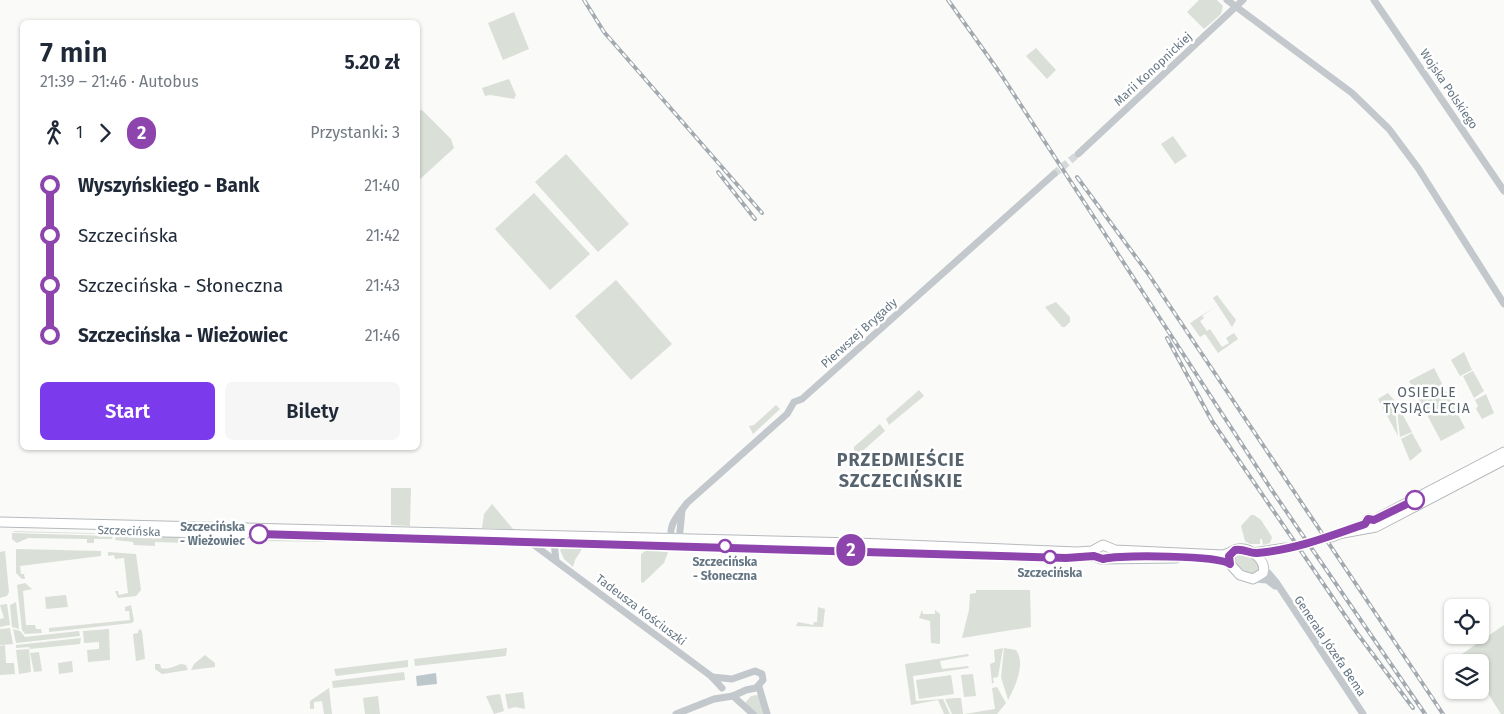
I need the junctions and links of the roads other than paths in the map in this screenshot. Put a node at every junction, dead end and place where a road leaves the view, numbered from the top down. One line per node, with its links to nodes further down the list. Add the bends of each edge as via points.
1 (1227, 0): 4 (street)
2 (1243, 0): 4 (street, Marii Konopnickiej)
3 (1374, 0): 7 (street, Wojska Polskiego)
4 (1236, 7): 5 (street, Marii Konopnickiej); 8 (street, via 1345,88 1389,129 1418,168)
5 (1078, 154)
6 (1054, 174): 11 (street, Pierwszej Brygady, via 802,400 794,402 787,414)
7 (1504, 191)
8 (1504, 304)
9 (1504, 452): 13 (main road)
10 (1504, 460): 13 (main road)
11 (682, 510): 16 (street); 18 (street, via 674,517)
12 (0, 522): 18 (main road, Szczecińska)
13 (1370, 525): 15 (main road)
14 (0, 527): 19 (main road, Szczecińska, via 529,541)
15 (1332, 537)
16 (681, 538): 18 (main road, Szczecińska); 25 (main road, Szczecińska, via 1066,551)
17 (554, 542): 18 (main road, Szczecińska); 19 (main road, Szczecińska); 26 (street)
18 (672, 542): 25 (main road, Szczecińska)
19 (544, 546): 26 (street, Tadeusza Kościuszki)
20 (1109, 548): 23 (main road); 25 (main road, via 1110,553); 25 (main road, via 1100,545)
21 (1286, 548): 22 (main road)
22 (1274, 551): 24 (main road); 28 (main road, via 1267,556)
23 (1230, 553): 24 (main road, via 1240,549); 27 (main road)
24 (1253, 553): 28 (main road)
25 (1100, 555): 27 (main road, Szczecińska, via 1199,558 1223,560)
26 (556, 561): 32 (street, Tadeusza Kościuszki)
27 (1230, 564): 29 (main road, via 1240,575)
28 (1264, 566): 29 (main road, via 1260,576); 30 (street, Generała Józefa Bema)
29 (1253, 579): 30 (street, Generała Józefa Bema, via 1267,580)
30 (1280, 590): 39 (street, Generała Józefa Bema)
31 (726, 679): 32 (street, Tadeusza Kościuszki); 32 (street); 33 (street, via 741,677 750,671 759,672 763,680)
32 (718, 684): 34 (street); 35 (street)
33 (759, 687): 34 (street); 38 (street)
34 (731, 696): 35 (street); 37 (street)
35 (714, 698): 36 (street)
36 (676, 714)
37 (753, 714)
38 (767, 714)
39 (1363, 714)

